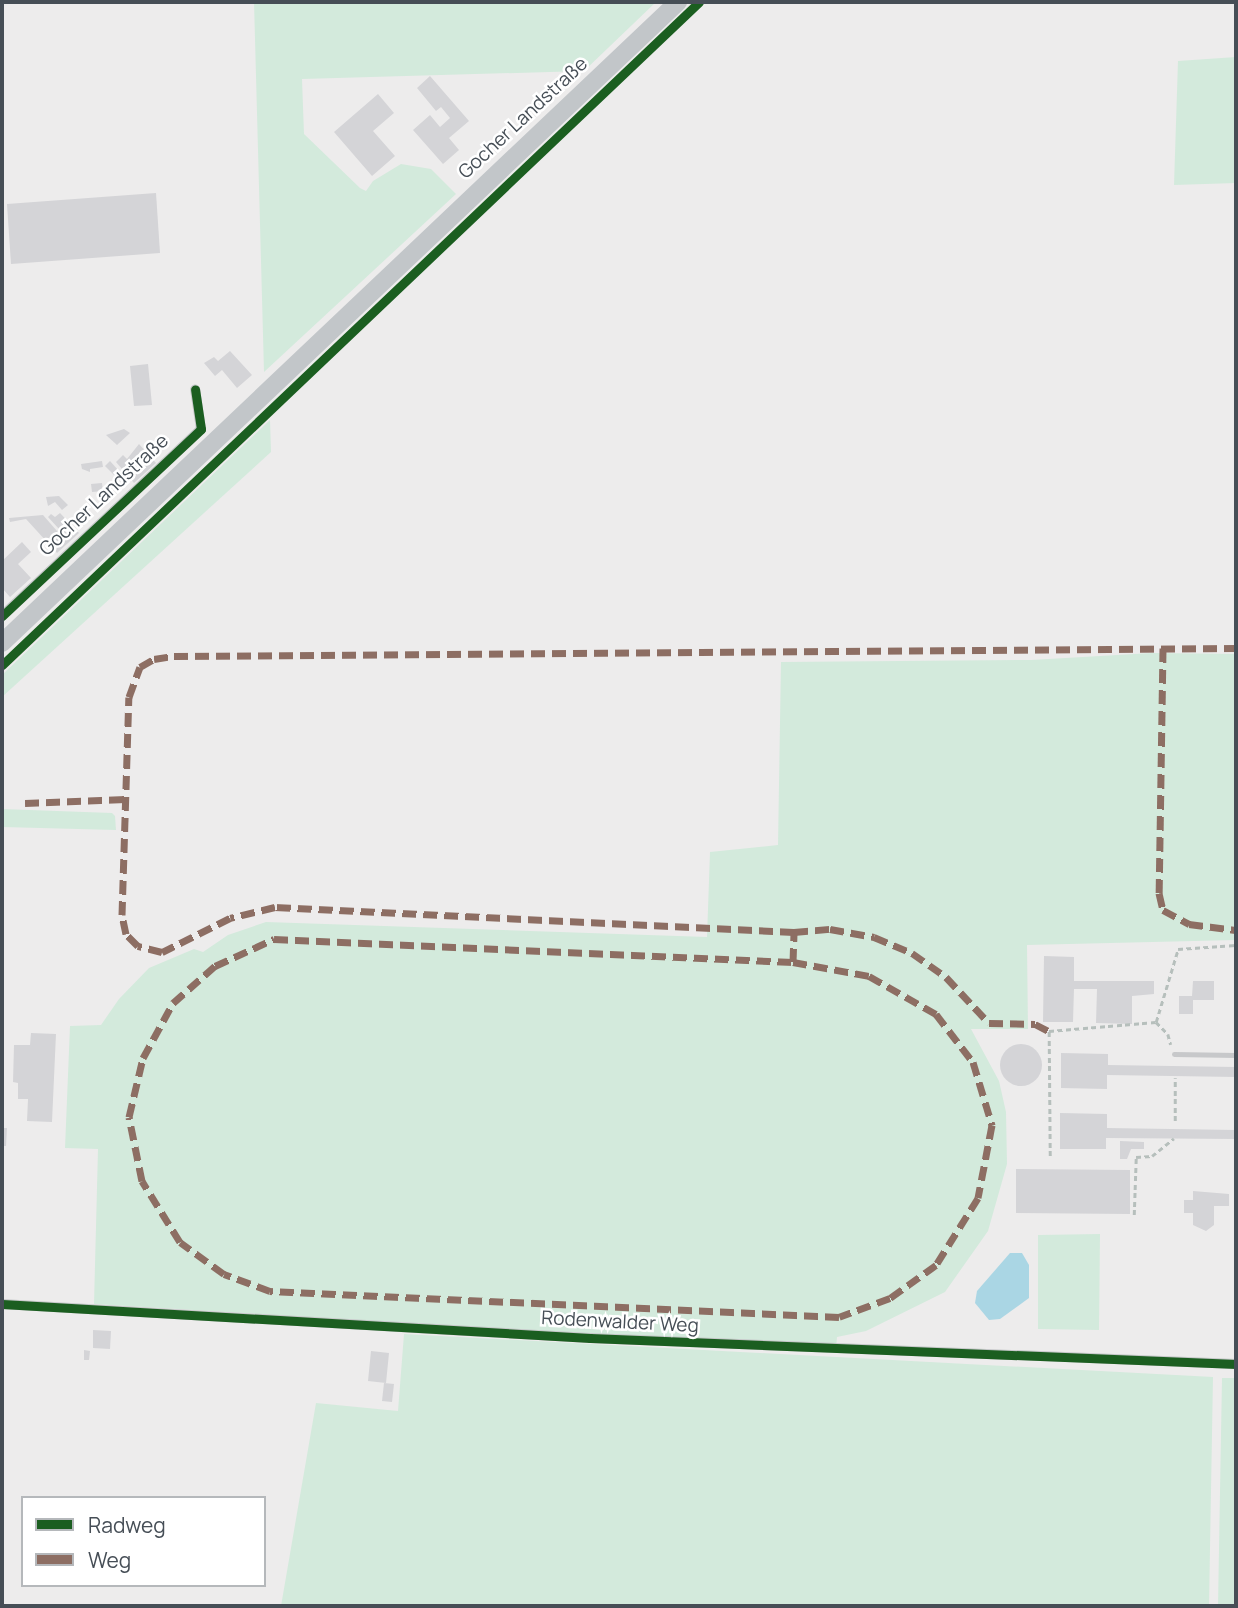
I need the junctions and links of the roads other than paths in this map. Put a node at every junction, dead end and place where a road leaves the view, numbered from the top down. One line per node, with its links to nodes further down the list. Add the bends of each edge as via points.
1 (678, 2): 4 (main road, Gocher Landstraße)
2 (195, 389): 3 (street, Gocher Landstraße, via 201,429)
3 (2, 615)
4 (2, 643)
5 (1174, 1054): 6 (lane)
6 (1236, 1055)
7 (2, 1304): 8 (street, Rodenwalder Weg, via 617,1339)
8 (1236, 1364)

